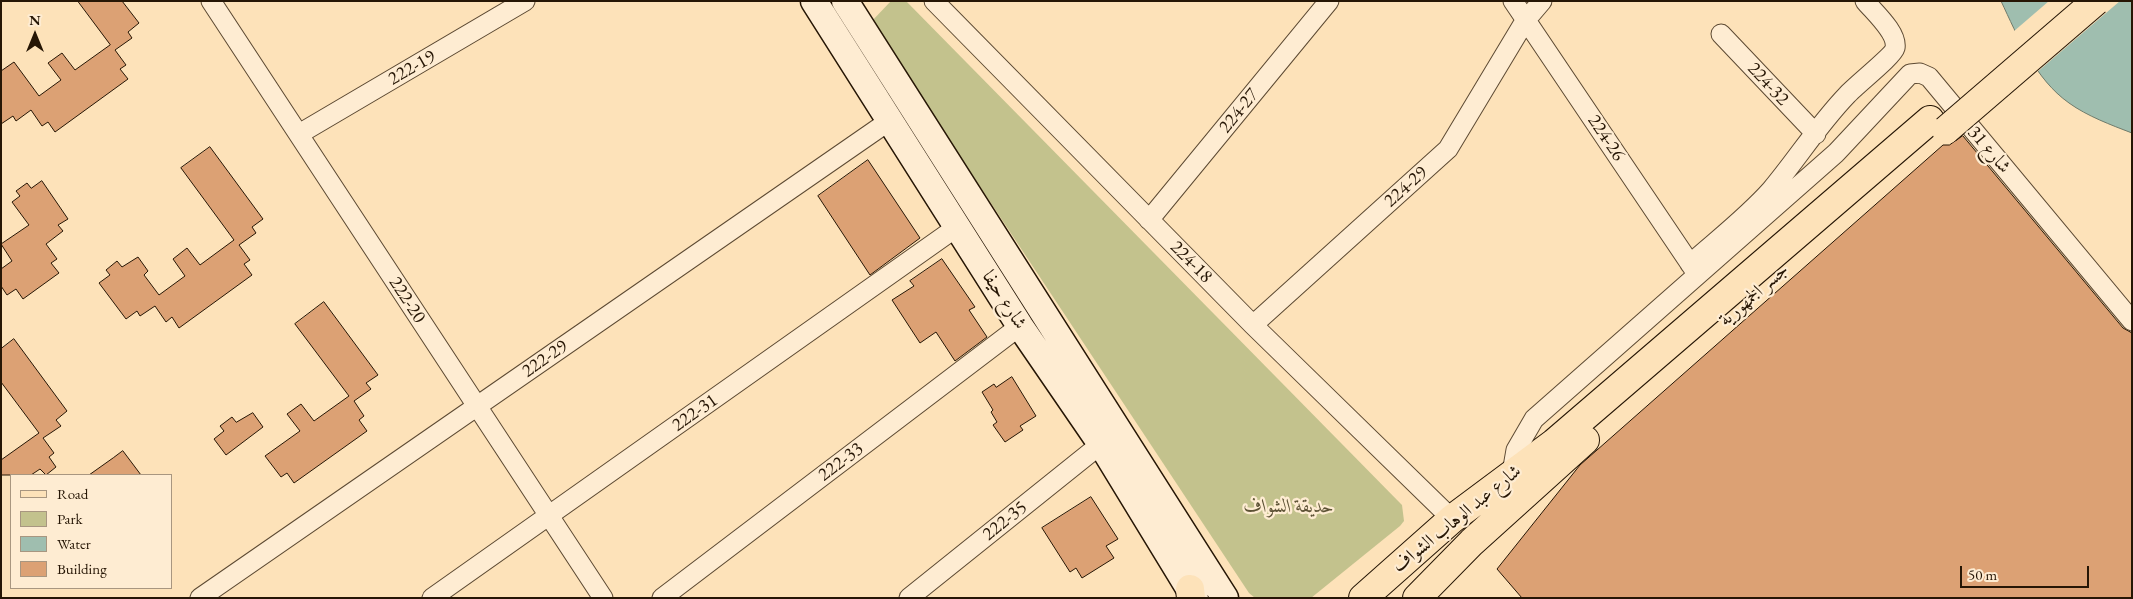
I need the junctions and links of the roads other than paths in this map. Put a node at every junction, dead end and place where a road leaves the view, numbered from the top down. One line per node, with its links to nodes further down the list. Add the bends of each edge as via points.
1 (212, 1): 16 (street, 222-20)
2 (525, 1): 16 (street, 222-19)
3 (814, 1): 14 (main road, شارع حيفا)
4 (934, 1): 18 (street, 224-18)
5 (1329, 1): 18 (street, 224-27)
6 (1513, 1): 12 (street, 224-26)
7 (1542, 1): 12 (street, 224-29)
8 (1865, 1): 17 (street, via 1892,33 1896,45 1892,54 1858,82 1839,103)
9 (2070, 1): 15 (main road, جسر الجمهورية)
10 (2096, 1): 15 (main road, جسر الجمهورية, bridge)
11 (854, 5): 36 (main road, شارع حيفا)
12 (1525, 21): 20 (street, 224-26); 22 (street, 224-29, via 1448,149)
13 (1721, 34): 17 (street, 224-32)
14 (889, 121): 19 (main road, شارع حيفا); 24 (street, 222-29)
15 (1938, 125): 26 (main road, جسر الجمهورية)
16 (299, 134): 24 (street, 222-20)
17 (1816, 134): 20 (street, via 1770,191)
18 (1149, 220): 22 (street, 224-18)
19 (957, 227): 23 (main road, شارع حيفا); 28 (street, 222-31)
20 (1694, 270): 21 (street, شارع 31, via 1836,153 1906,77 1924,74); 27 (street, via 1534,419 1516,450)
21 (2132, 321)
22 (1253, 325): 29 (street, 224-18)
23 (1020, 326): 25 (main road, شارع حيفا); 34 (street, 222-33)
24 (477, 406): 28 (street, 222-20); 31 (street, 222-29)
25 (1102, 444): 30 (main road, شارع حيفا); 35 (street, 222-35)
26 (1560, 450): 27 (main road, شارع عبد الوهاب الشواف); 38 (main road, شارع عبد الوهاب الشواف)
27 (1512, 473): 29 (main road, شارع عبد الوهاب الشواف)
28 (550, 516): 32 (street, 222-31); 33 (street, 222-20)
29 (1452, 519): 37 (main road, شارع عبد الوهاب الشواف)
30 (1192, 595)
31 (200, 598)
32 (432, 598)
33 (603, 598)
34 (662, 598)
35 (909, 598)
36 (1225, 598)
37 (1363, 598)
38 (1417, 598)

